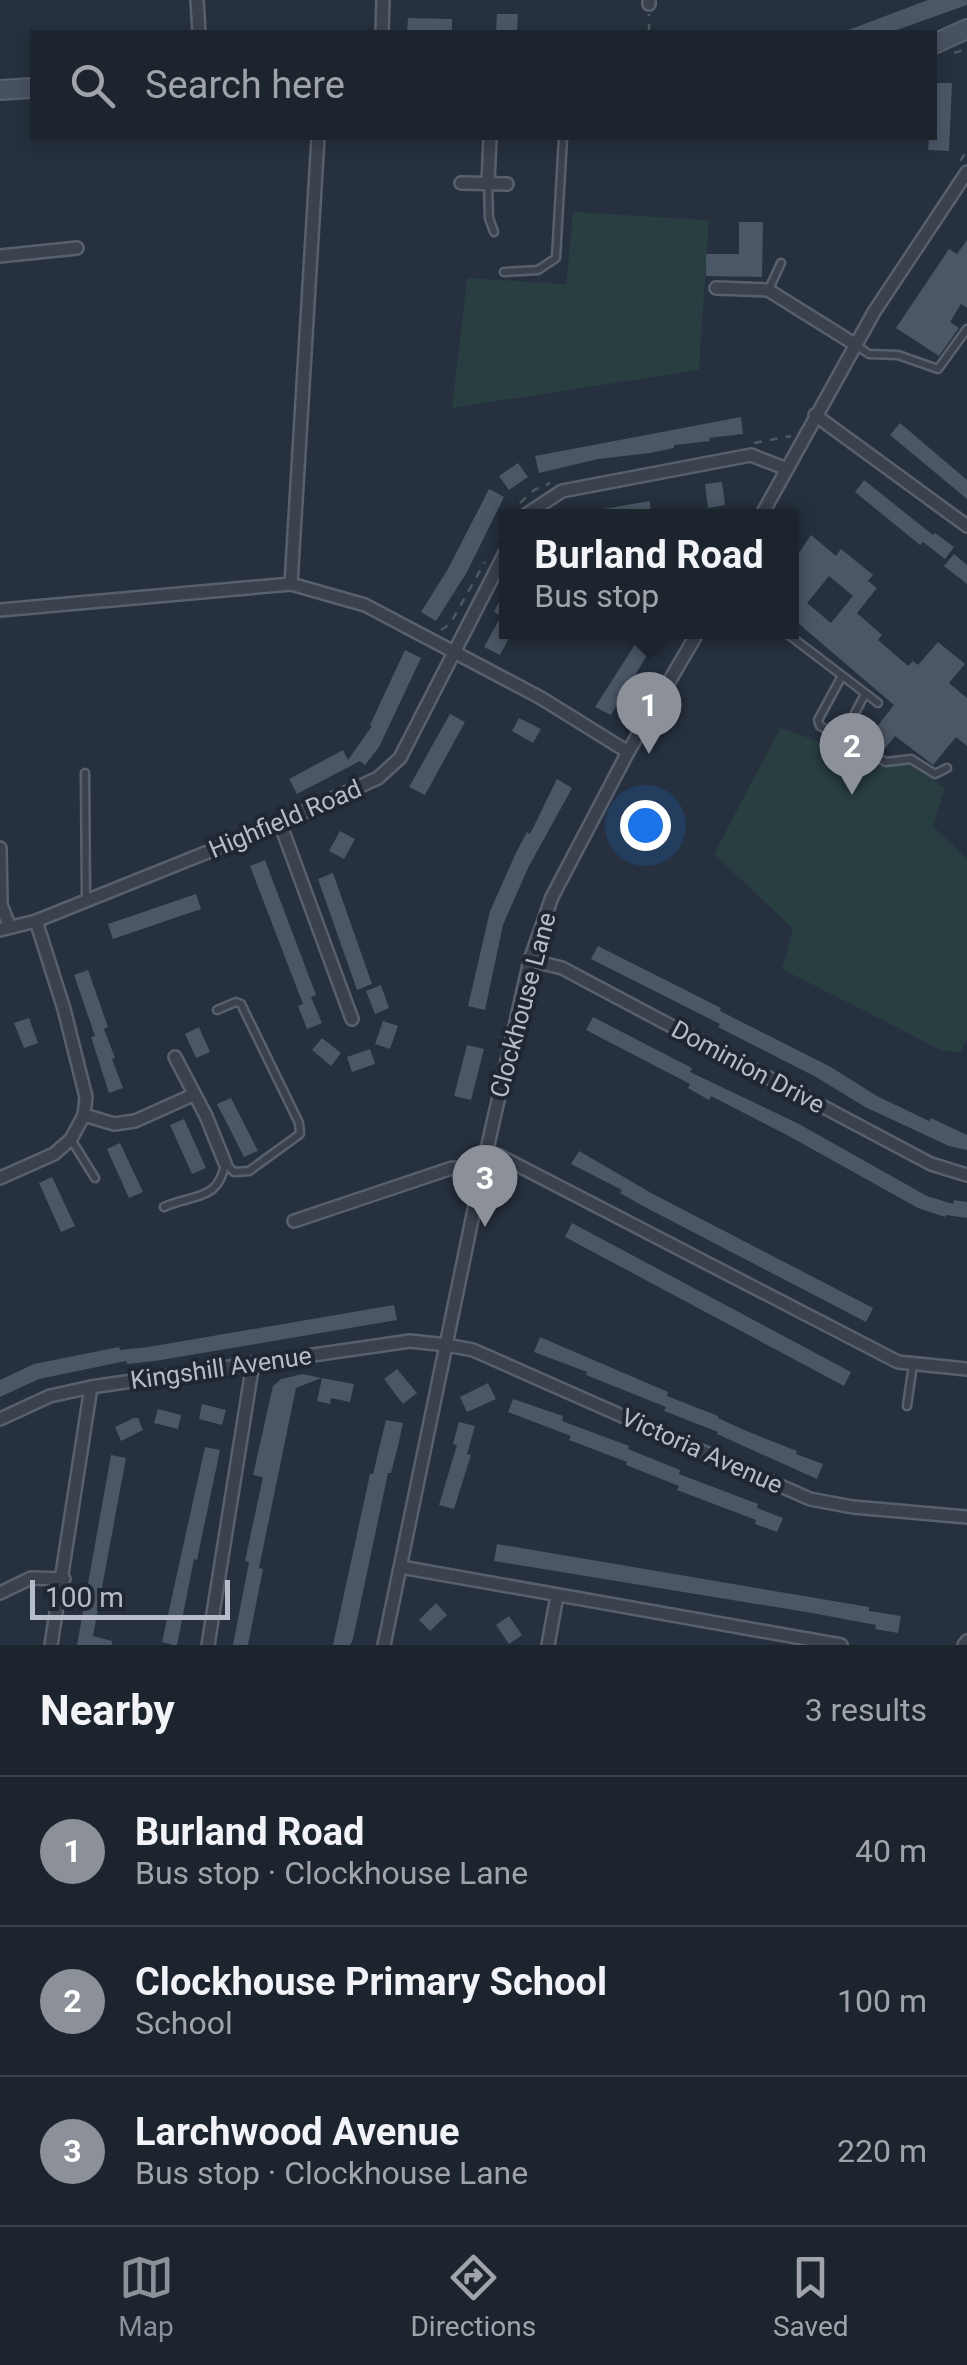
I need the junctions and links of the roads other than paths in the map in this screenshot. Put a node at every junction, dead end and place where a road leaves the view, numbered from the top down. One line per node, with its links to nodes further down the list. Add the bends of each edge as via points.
1 (197, 0): 4 (street)
2 (383, 0): 5 (street)
3 (967, 29): 7 (main road)
4 (199, 30)
5 (382, 30)
6 (967, 40): 8 (main road)
7 (937, 44)
8 (937, 45)
9 (30, 88): 10 (main road)
10 (0, 90)
11 (318, 140): 33 (street)
12 (490, 140): 15 (street)
13 (562, 140): 22 (lane, via 556,258 538,270)
14 (963, 167): 26 (street)
15 (488, 182): 16 (street); 17 (street); 18 (lane)
16 (461, 183)
17 (507, 184)
18 (494, 232)
19 (78, 248): 20 (street)
20 (0, 256)
21 (781, 263): 24 (lane)
22 (504, 272)
23 (716, 288): 24 (street)
24 (768, 290): 26 (street)
25 (967, 329): 26 (lane, via 938,369)
26 (856, 345): 27 (street)
27 (815, 415): 28 (street); 31 (street)
28 (786, 469): 29 (street, via 750,455 562,491); 30 (street)
29 (525, 509)
30 (764, 509)
31 (967, 526)
32 (499, 563): 37 (street, Highfield Road)
33 (291, 584): 34 (street); 37 (street, via 364,605)
34 (0, 610)
35 (694, 639): 42 (street, Clockhouse Lane)
36 (794, 639): 38 (lane)
37 (454, 650): 42 (street); 45 (street, Highfield Road, via 400,758 378,778)
38 (842, 676): 39 (lane); 41 (lane, via 818,720)
39 (866, 694): 40 (lane); 41 (lane)
40 (878, 703)
41 (842, 738): 43 (lane, via 886,762 911,758 935,774)
42 (628, 752): 50 (street, Clockhouse Lane, via 552,897)
43 (947, 768)
44 (85, 773): 47 (lane)
45 (280, 823): 47 (street, Highfield Road); 52 (street)
46 (0, 848): 49 (street)
47 (86, 900): 48 (street, Highfield Road)
48 (36, 920): 49 (street, Highfield Road); 55 (street, via 82,1080)
49 (5, 928)
50 (530, 960): 57 (street, Clockhouse Lane); 61 (street, Dominion Drive, via 562,968 932,1164)
51 (218, 1010): 58 (lane, via 241,1004 300,1130 249,1171 234,1172)
52 (352, 1019)
53 (175, 1057): 54 (street)
54 (193, 1095): 55 (street, via 135,1121 114,1124); 58 (street)
55 (84, 1116): 56 (street)
56 (71, 1139): 60 (street, via 54,1154); 62 (lane)
57 (486, 1152): 59 (street, Clockhouse Lane); 67 (street)
58 (225, 1163): 63 (lane, via 211,1190)
59 (482, 1171): 64 (street, via 452,1168); 65 (street, Clockhouse Lane)
60 (1, 1174)
61 (967, 1175)
62 (94, 1178)
63 (164, 1207)
64 (294, 1221)
65 (448, 1345): 66 (street, Kingshill Avenue, via 410,1340); 72 (street, Victoria Avenue, via 473,1350 810,1500); 73 (street, Clockhouse Lane)
66 (253, 1364): 69 (street, Kingshill Avenue); 78 (street)
67 (913, 1364): 68 (street); 70 (lane)
68 (967, 1369)
69 (91, 1387): 71 (street, Kingshill Avenue, via 50,1396); 74 (street)
70 (907, 1406)
71 (0, 1419)
72 (967, 1517)
73 (400, 1567): 76 (street); 79 (street, Clockhouse Lane)
74 (64, 1579): 75 (street, via 31,1578); 77 (street)
75 (0, 1593)
76 (557, 1596): 80 (street); 81 (street)
77 (52, 1645)
78 (208, 1645)
79 (384, 1645)
80 (548, 1645)
81 (841, 1645)

